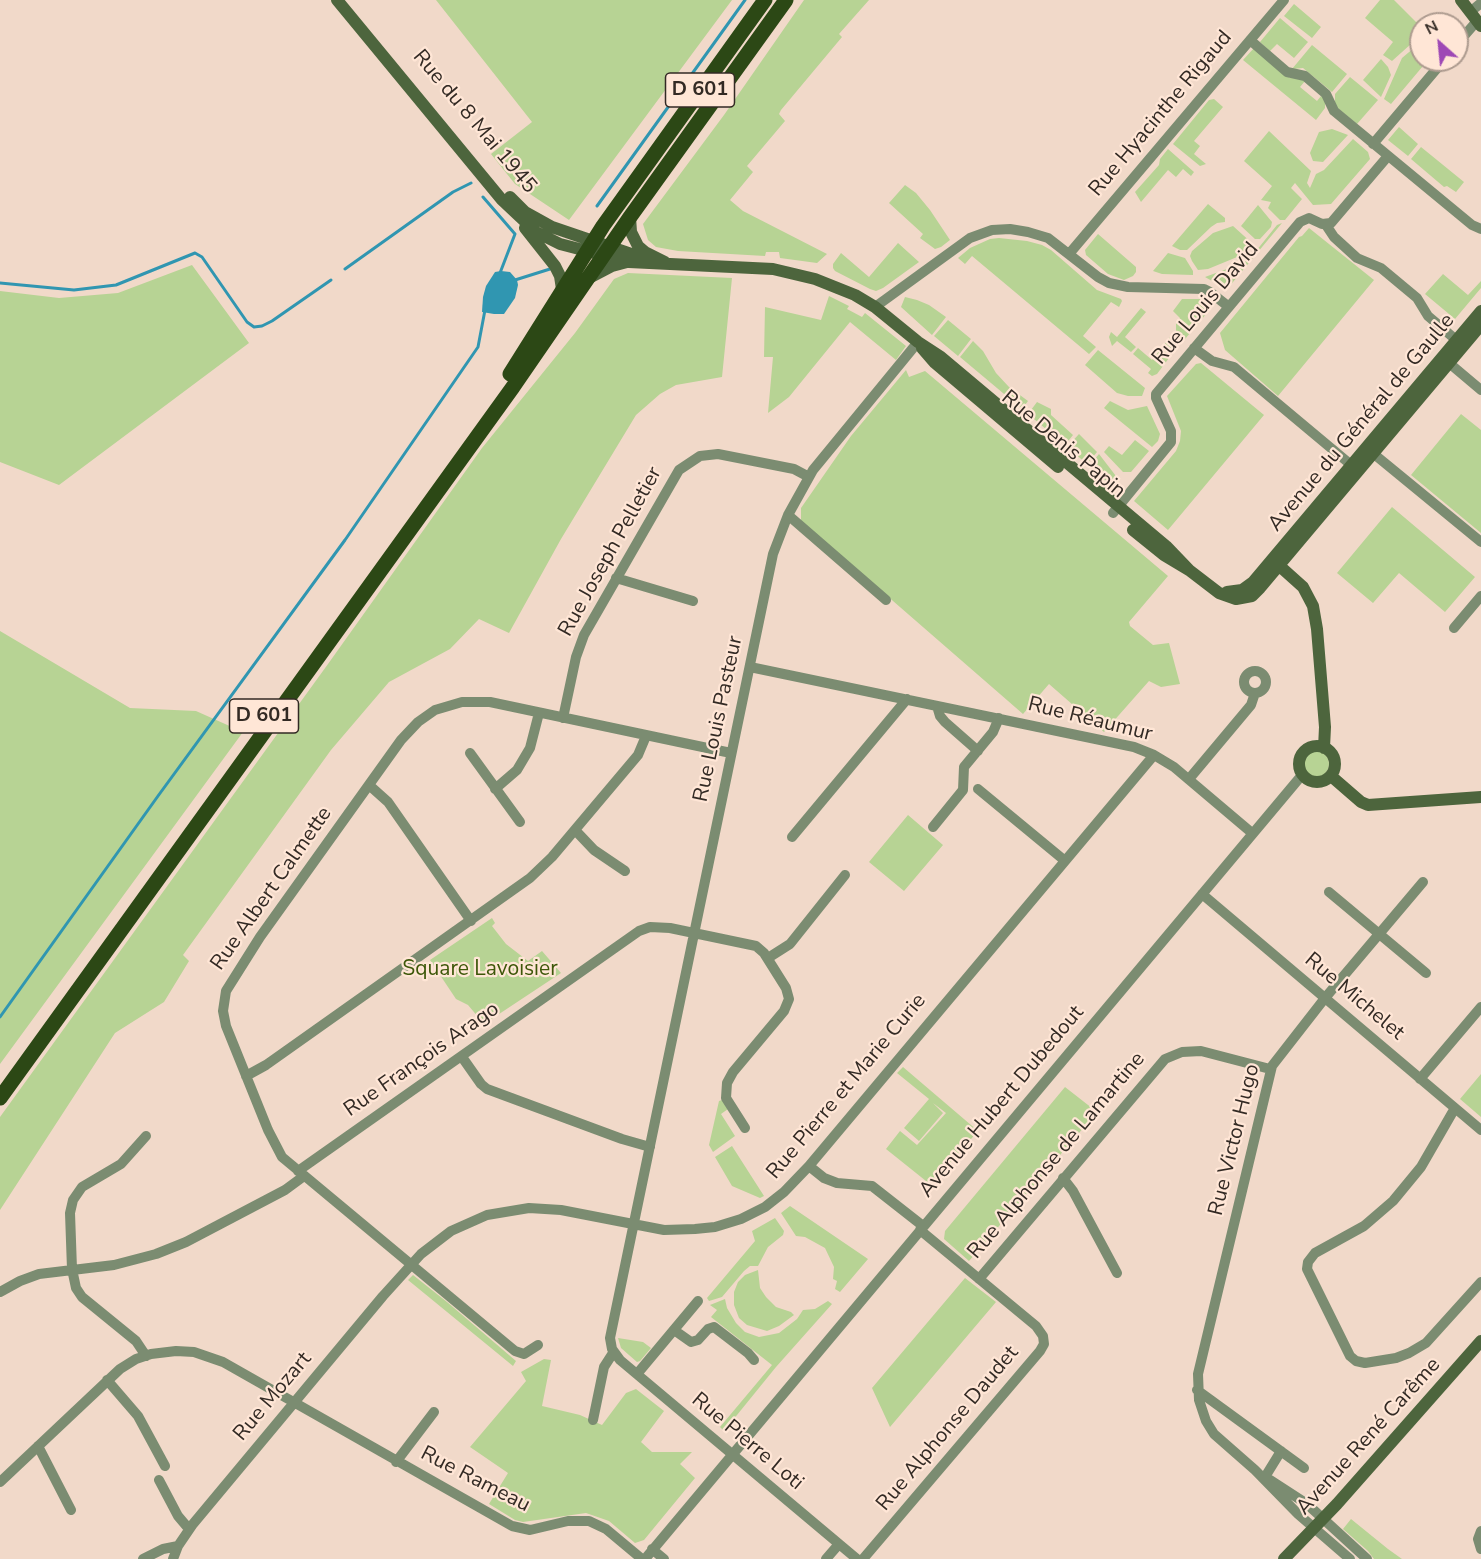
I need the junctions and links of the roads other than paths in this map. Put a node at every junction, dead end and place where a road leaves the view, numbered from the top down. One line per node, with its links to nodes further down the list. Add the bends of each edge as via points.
1 (337, 0): 13 (street, Rue du 8 Mai 1945)
2 (347, 0): 17 (street, Rue du 8 Mai 1945, via 519,207)
3 (765, 0): 17 (main road, D 601)
4 (786, 0): 14 (main road, D 601)
5 (1284, 0): 9 (street, Rue Hyacinthe Rigaud)
6 (1461, 0): 8 (street)
7 (1481, 3): 8 (street)
8 (1476, 20)
9 (1250, 40): 11 (street, via 1287,72 1305,76 1326,94 1334,111); 19 (street, Rue Hyacinthe Rigaud)
10 (1434, 72): 11 (street)
11 (1373, 144): 12 (street)
12 (1388, 156): 15 (street, via 1336,219); 16 (street)
13 (516, 215): 17 (street, Rue du 8 Mai 1945, via 542,236); 23 (street, Rue du 8 Mai 1945, via 555,266)
14 (630, 217): 18 (main road, D 601); 21 (street, Rue Denis Papin, via 638,246)
15 (1326, 225): 25 (street, Rue Louis David, via 1309,218 1300,222); 29 (street, via 1357,258 1381,268 1417,298 1428,316)
16 (1481, 229)
17 (589, 246): 18 (street, Rue Denis Papin); 23 (main road, D 601)
18 (607, 251): 20 (street, Rue Denis Papin); 21 (street, Rue Denis Papin); 22 (main road, D 601)
19 (1069, 254): 24 (street, via 1052,240 1035,234 1010,229 986,232 954,249); 25 (street, via 1109,283 1134,288 1210,291)
20 (629, 261): 21 (street, Rue Denis Papin); 22 (street, via 606,268)
21 (672, 264): 24 (street, Rue Denis Papin, via 792,273 832,284)
22 (585, 282): 88 (main road, D 601, via 439,491)
23 (562, 289): 87 (main road, D 601, via 488,406)
24 (875, 307): 28 (street, Rue Denis Papin)
25 (1229, 307): 30 (street, Rue Louis David)
26 (1481, 311): 29 (street, Avenue du Général de Gaulle)
27 (1481, 325): 29 (street, Avenue du Général de Gaulle)
28 (918, 342): 35 (street, Rue Louis Pasteur); 36 (street, Rue Denis Papin, via 941,357)
29 (1460, 343): 31 (street, Avenue du Général de Gaulle); 33 (street, Avenue du Général de Gaulle)
30 (1194, 348): 34 (street, via 1212,361 1234,367); 36 (street, Rue Louis David, via 1156,395 1171,431 1170,445)
31 (1449, 363): 32 (street); 33 (street, Avenue du Général de Gaulle)
32 (1481, 390)
33 (1370, 451): 34 (street, Avenue du Général de Gaulle); 38 (street)
34 (1355, 468): 39 (street, Avenue du Général de Gaulle)
35 (809, 477): 37 (street, Rue Louis Pasteur); 40 (street, Rue Joseph Pelletier, via 794,469 727,455 695,458 676,474)
36 (1116, 510): 39 (street, Rue Denis Papin, via 1230,598 1246,598 1257,591)
37 (788, 515): 42 (street); 45 (street, Rue Louis Pasteur, via 773,554)
38 (1481, 542)
39 (1276, 562): 53 (street, via 1303,587 1314,612)
40 (616, 578): 43 (street); 50 (street, Rue Joseph Pelletier, via 584,635)
41 (1481, 596): 44 (street)
42 (886, 600)
43 (693, 602)
44 (1454, 628)
45 (750, 667): 47 (street, Rue Réaumur); 56 (street, Rue Louis Pasteur)
46 (1255, 693): 60 (street, via 1251,705)
47 (907, 699): 48 (street, Rue Réaumur); 69 (street)
48 (937, 706): 51 (street, Rue Réaumur); 54 (street, via 939,716)
49 (539, 713): 50 (street, Rue Albert Calmette); 61 (street, Rue Albert Calmette, via 477,701 441,708 411,728); 62 (street, via 527,753 513,774)
50 (562, 718): 52 (street, Rue Albert Calmette)
51 (999, 718): 54 (street, Rue Réaumur); 57 (street, Rue Réaumur)
52 (646, 736): 56 (street, Rue Albert Calmette); 67 (street, via 638,755)
53 (1324, 748): 58 (street, via 1314,746 1303,752 1298,764); 59 (street, via 1334,759)
54 (978, 751): 66 (street, Rue Réaumur, via 964,767 963,790)
55 (470, 753): 62 (street)
56 (731, 753): 77 (street, Rue Louis Pasteur)
57 (1154, 755): 60 (street, Rue Réaumur); 70 (street, Rue Pierre et Marie Curie)
58 (1302, 775): 59 (street, via 1316,782); 68 (street, Avenue Hubert Dubedout)
59 (1330, 776): 64 (street, via 1368,805)
60 (1189, 779): 68 (street, Rue Réaumur)
61 (369, 785): 76 (street, via 388,802); 85 (street, Rue Albert Calmette, via 227,987 224,1021)
62 (495, 789): 65 (street)
63 (978, 789): 70 (street)
64 (1481, 797)
65 (520, 822)
66 (933, 827)
67 (575, 830): 71 (street, via 594,850); 76 (street, via 530,878)
68 (1252, 833): 75 (street, Avenue Hubert Dubedout)
69 (792, 837)
70 (1064, 860): 94 (street, Rue Pierre et Marie Curie)
71 (625, 871)
72 (845, 875): 79 (street, via 790,944)
73 (1423, 882): 78 (street, Rue Victor Hugo)
74 (1329, 892): 78 (street)
75 (1202, 894): 81 (street, Rue Michelet); 98 (street, Avenue Hubert Dubedout)
76 (471, 921): 85 (street)
77 (694, 933): 79 (street, Rue François Arago, via 753,945); 83 (street, Rue François Arago, via 658,926 641,930); 93 (street, Rue Louis Pasteur)
78 (1379, 934): 80 (street); 81 (street, Rue Victor Hugo)
79 (768, 958): 90 (street, via 789,999 782,1014 727,1083 728,1102)
80 (1426, 973)
81 (1325, 998): 84 (street, Rue Victor Hugo); 86 (street, Rue Michelet)
82 (1481, 1007): 86 (street)
83 (462, 1056): 93 (street, via 487,1089); 95 (street, Rue François Arago)
84 (1270, 1069): 96 (street, Rue Alphonse de Lamartine, via 1207,1052 1182,1052 1169,1057); 114 (street, Rue Victor Hugo, via 1198,1368)
85 (246, 1076): 95 (street, Rue Albert Calmette, via 276,1148)
86 (1420, 1078): 89 (street, Rue Michelet)
87 (0, 1082)
88 (0, 1098)
89 (1455, 1108): 91 (street, Rue Michelet); 103 (street, via 1413,1178 1388,1207 1358,1230 1315,1253 1307,1267 1347,1351 1356,1361 1365,1363 1390,1360 1420,1347)
90 (745, 1128)
91 (1481, 1130)
92 (146, 1136): 100 (street, via 125,1161 86,1184 75,1196 70,1213)
93 (650, 1147): 97 (street, Rue Louis Pasteur)
94 (809, 1166): 97 (street, Rue Pierre et Marie Curie, via 772,1202 732,1222 679,1231); 98 (street, Rue Alphonse Daudet, via 837,1183 872,1186)
95 (301, 1174): 99 (street, Rue Albert Calmette); 100 (street, Rue François Arago, via 285,1190 172,1248 123,1263)
96 (1063, 1178): 101 (street); 102 (street, Rue Alphonse de Lamartine)
97 (633, 1225): 99 (street, Rue Pierre et Marie Curie, via 549,1208 501,1211 451,1231); 109 (street, Rue Louis Pasteur, via 610,1338)
98 (921, 1228): 102 (street, Rue Alphonse Daudet); 120 (street, Avenue Hubert Dubedout)
99 (410, 1266): 108 (street, Rue Albert Calmette, via 514,1351 524,1354); 115 (street, Rue Mozart)
100 (72, 1269): 104 (street, Rue François Arago, via 32,1276); 110 (street, via 80,1294 136,1341)
101 (1117, 1273)
102 (979, 1279): 143 (street, Rue Alphonse Daudet, via 1036,1326 1044,1344)
103 (1481, 1282)
104 (0, 1292)
105 (698, 1301): 106 (street)
106 (674, 1330): 111 (street, via 691,1342 708,1329 716,1328); 112 (street)
107 (1481, 1341): 129 (street, Avenue René Carême)
108 (538, 1346)
109 (613, 1353): 112 (street, Rue Pierre Loti); 117 (street, via 604,1367)
110 (146, 1356): 113 (street, Rue Rameau, via 126,1365); 115 (street, Rue Rameau, via 181,1350 207,1355)
111 (754, 1360)
112 (637, 1374): 120 (street, Rue Pierre Loti)
113 (108, 1380): 118 (street, Rue Rameau); 122 (street, via 138,1416)
114 (1197, 1390): 119 (street); 124 (street, Rue Victor Hugo, via 1214,1434)
115 (294, 1403): 121 (street, Rue Rameau); 131 (street, Rue Mozart)
116 (434, 1412): 121 (street)
117 (593, 1420)
118 (38, 1446): 127 (street, Rue Rameau); 128 (street)
119 (1281, 1451): 123 (street); 125 (street)
120 (732, 1455): 133 (street, Rue Pierre Loti); 135 (street, Avenue Hubert Dubedout)
121 (396, 1462): 139 (street, Rue Rameau, via 512,1526 530,1530 568,1521 589,1521 606,1529)
122 (165, 1466)
123 (1304, 1468)
124 (1255, 1470): 125 (street, Rue Victor Hugo); 130 (street, Rue Victor Hugo)
125 (1264, 1477): 129 (street, Rue Victor Hugo)
126 (159, 1480): 131 (street)
127 (0, 1482)
128 (71, 1510)
129 (1323, 1519): 130 (street, Avenue René Carême); 146 (street, Rue Victor Hugo)
130 (1314, 1528): 144 (street, Avenue René Carême); 145 (street, Rue Victor Hugo)
131 (189, 1529): 134 (street, Rue Mozart)
132 (1481, 1531): 136 (street)
133 (839, 1544): 141 (street); 142 (street, Rue Pierre Loti)
134 (178, 1546): 137 (street); 138 (street, Rue Mozart)
135 (652, 1549): 139 (street, Avenue Hubert Dubedout); 140 (street)
136 (1481, 1549)
137 (143, 1559)
138 (173, 1559)
139 (643, 1559)
140 (664, 1559)
141 (826, 1559)
142 (856, 1559)
143 (864, 1559)
144 (1284, 1559)
145 (1350, 1559)
146 (1367, 1559)

